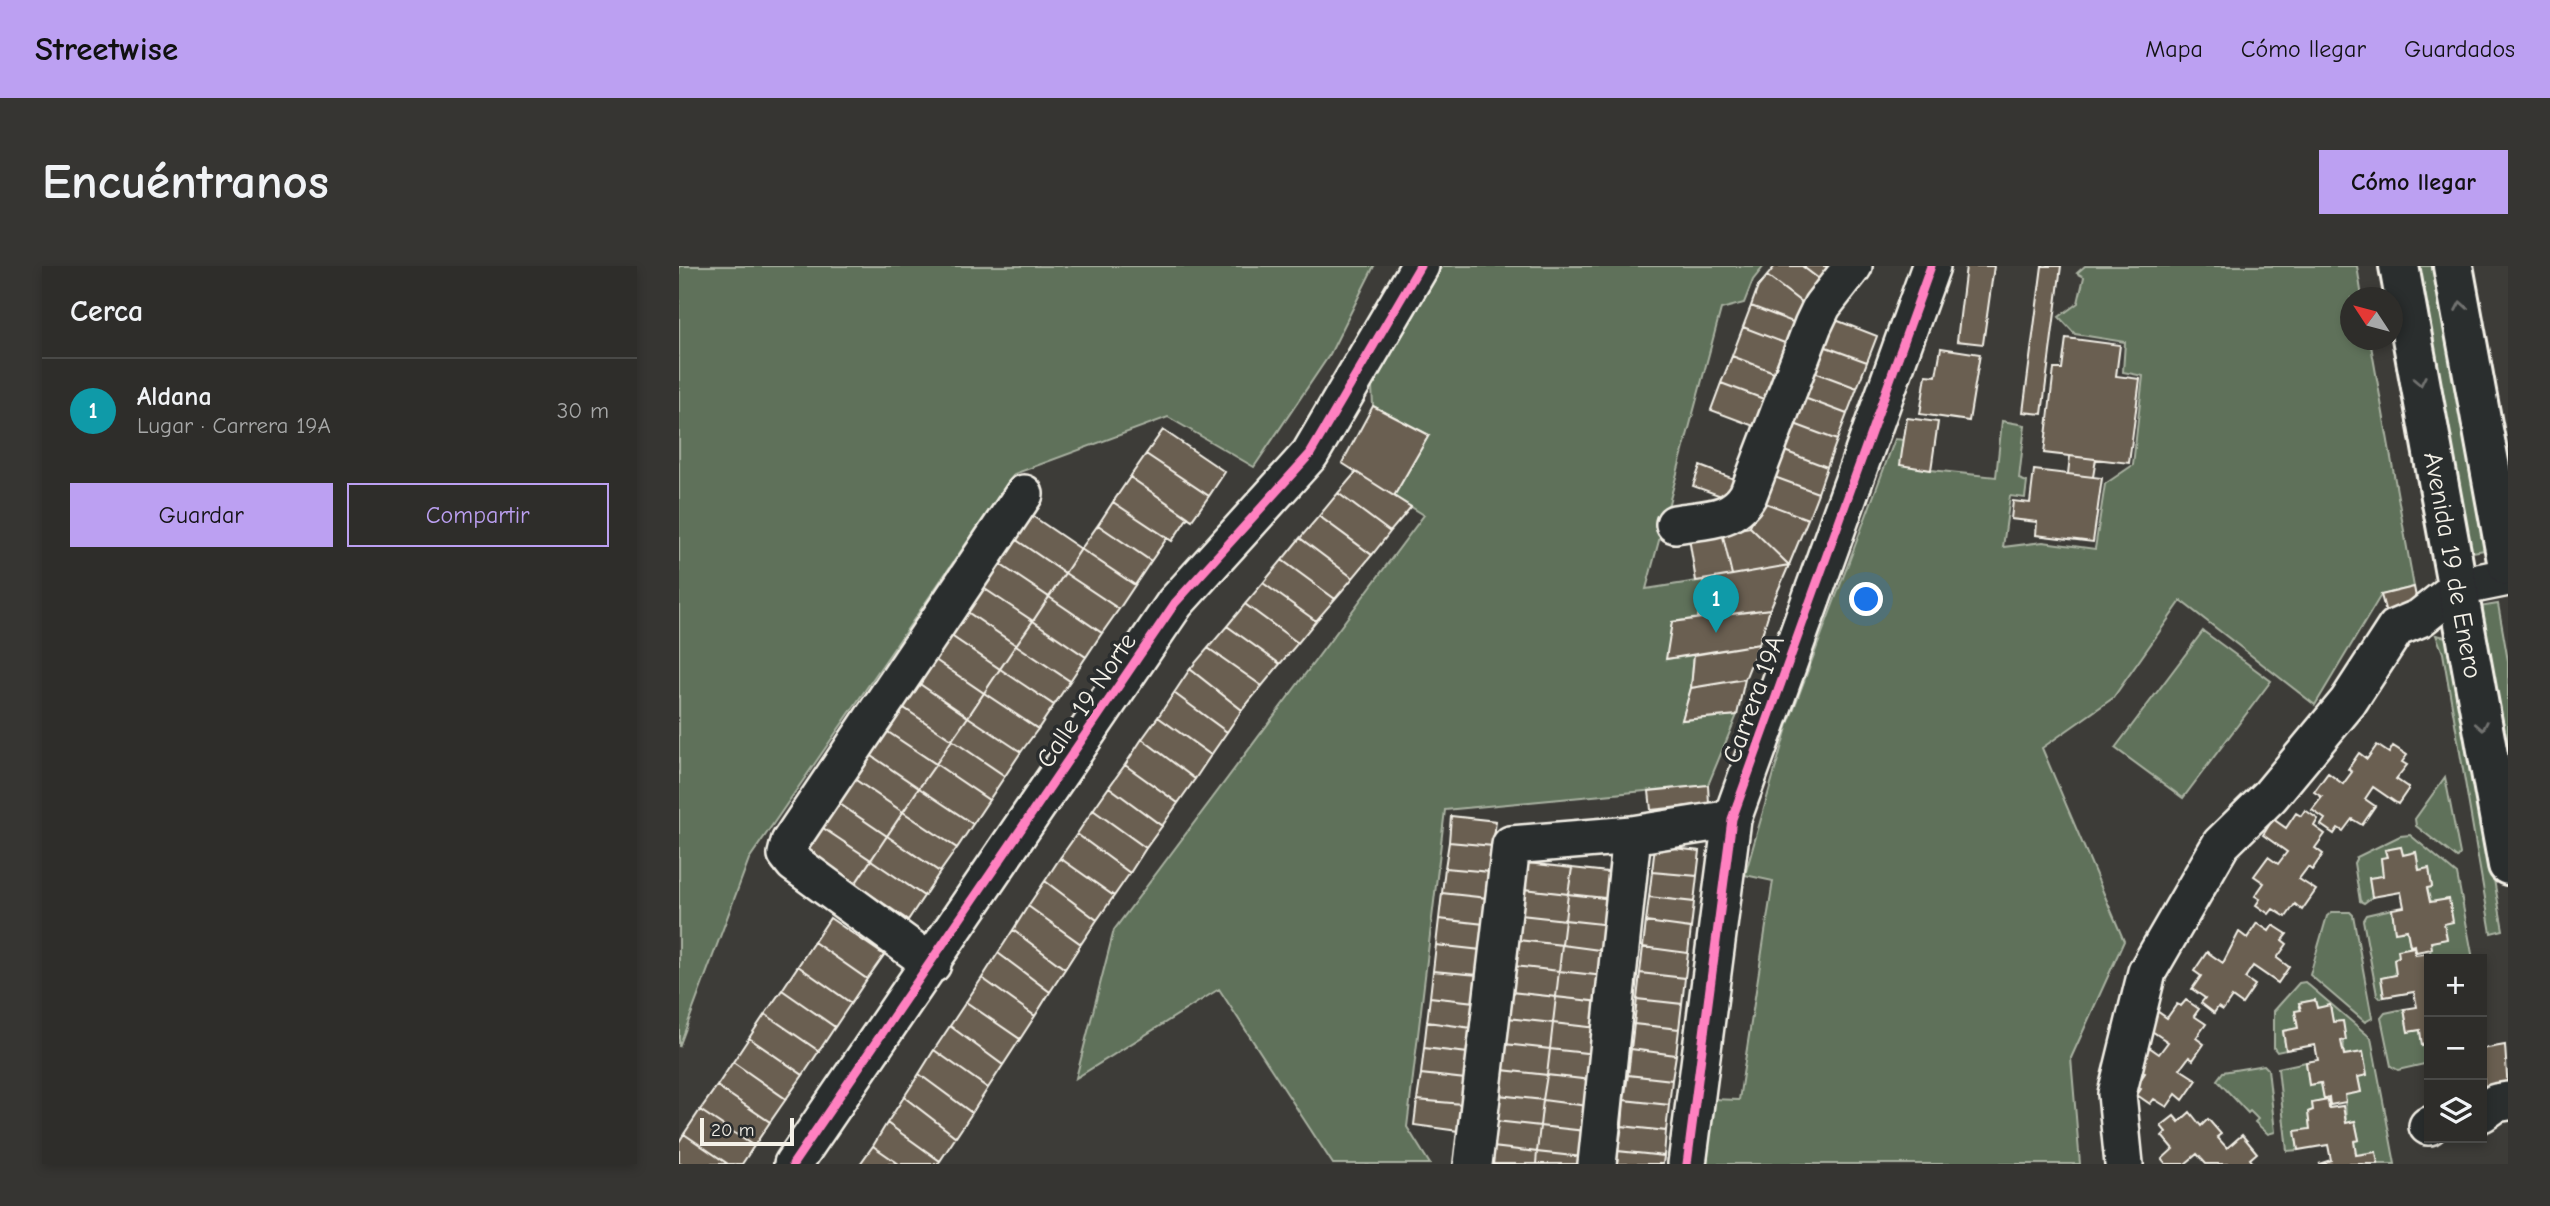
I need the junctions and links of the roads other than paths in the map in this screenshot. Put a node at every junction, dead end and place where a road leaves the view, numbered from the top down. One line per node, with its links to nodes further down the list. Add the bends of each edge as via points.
1 (1420, 266): 14 (street, Calle 19 Norte, via 1310,454 1175,603)
2 (1853, 266): 7 (street, via 1813,325 1740,509 1731,515)
3 (1931, 266): 11 (street, Carrera 19A)
4 (2399, 266): 10 (main road, Avenida 19 de Enero, one-way to 10)
5 (2453, 266): 8 (main road, Avenida 19 de Enero, one-way to 5)
6 (1024, 494): 14 (street, via 790,842 787,854)
7 (1675, 524)
8 (2508, 566)
9 (2508, 577): 10 (street)
10 (2459, 587): 13 (main road, Avenida 19 de Enero, one-way to 13); 21 (street, via 2420,618 2396,628 2348,702 2270,796 2221,844 2153,960 2117,1094)
11 (1732, 819): 12 (street); 20 (street, Carrera 19A)
12 (1633, 835): 18 (street, via 1511,845); 19 (street)
13 (2508, 865)
14 (932, 964): 17 (street, Calle 19 Norte)
15 (2508, 1101): 16 (street)
16 (2487, 1109)
17 (793, 1164)
18 (1473, 1164)
19 (1597, 1164)
20 (1686, 1164)
21 (2124, 1164)

